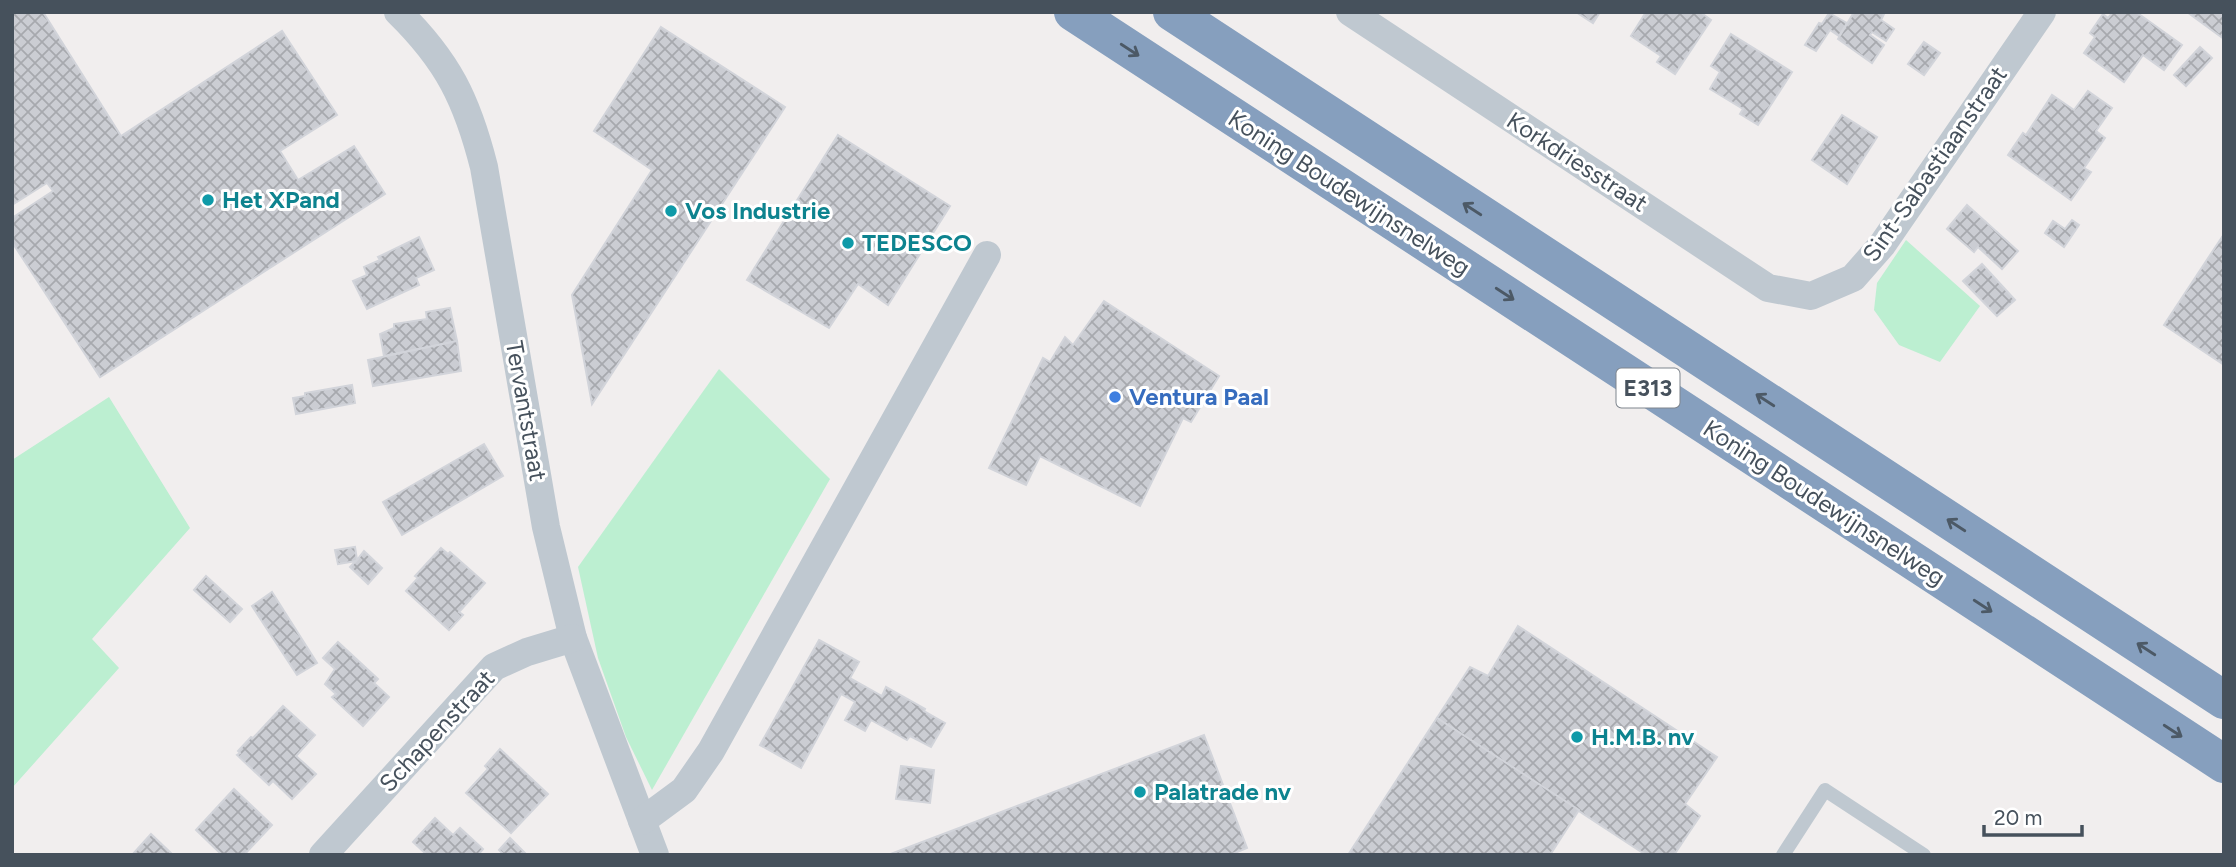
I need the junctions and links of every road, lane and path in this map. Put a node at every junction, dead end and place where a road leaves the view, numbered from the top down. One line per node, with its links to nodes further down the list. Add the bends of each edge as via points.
1 (398, 12): 8 (street, Tervantstraat, via 442,62 475,129 546,527)
2 (1073, 12): 10 (highway, Koning Boudewijnsnelweg / E313, one-way to 10)
3 (1172, 12): 9 (highway, E313, one-way to 3)
4 (1350, 12): 7 (street, Korkdriesstraat, via 1768,288)
5 (2042, 12): 7 (street, Sint-Sabastiaanstraat, via 1882,245 1853,278)
6 (987, 255): 11 (street, via 711,751 684,790)
7 (1811, 296)
8 (573, 638): 11 (street, Tervantstraat); 12 (street, Schapenstraat, via 494,667)
9 (2224, 700)
10 (2224, 764)
11 (642, 821): 13 (street, Tervantstraat)
12 (323, 855)
13 (655, 855)
14 (1783, 855): 15 (lane, via 1825,790)
15 (1924, 855)

